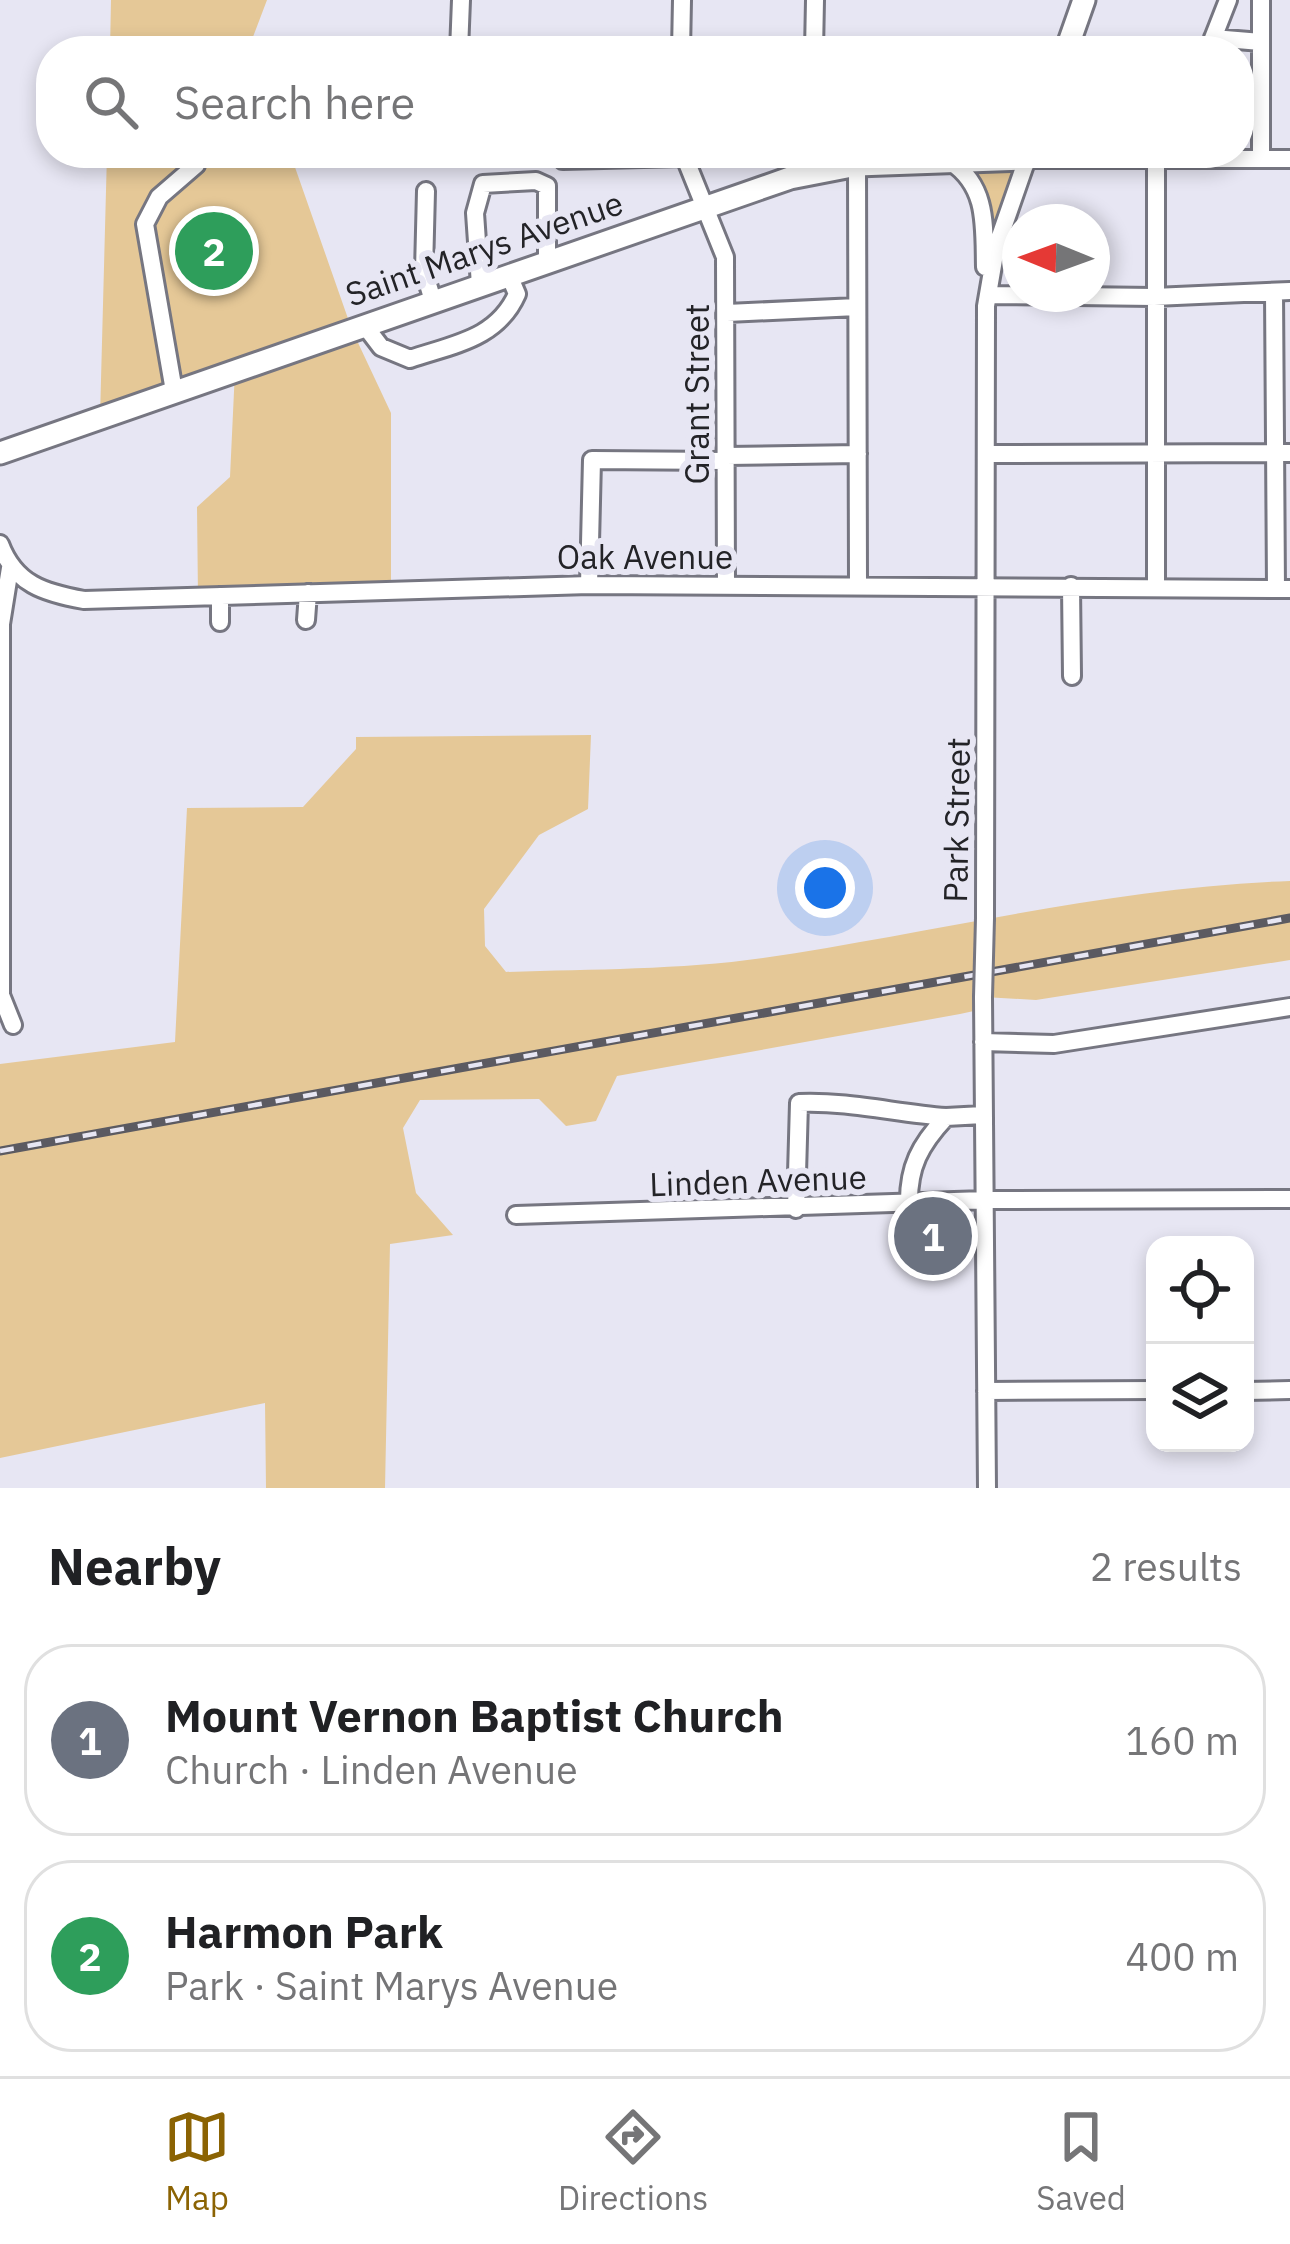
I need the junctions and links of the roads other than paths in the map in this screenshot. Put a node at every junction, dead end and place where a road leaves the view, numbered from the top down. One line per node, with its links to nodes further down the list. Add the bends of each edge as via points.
1 (461, 0): 7 (street)
2 (682, 0): 8 (street)
3 (815, 0): 9 (street)
4 (1084, 0): 10 (main road)
5 (1228, 0): 11 (street)
6 (1261, 0): 13 (street)
7 (460, 36)
8 (682, 36)
9 (814, 36)
10 (1071, 36)
11 (1214, 36)
12 (1254, 42): 13 (street)
13 (1261, 42): 15 (street)
14 (1254, 159): 15 (street, Saint Marys Avenue)
15 (1261, 159): 16 (street, Saint Marys Avenue)
16 (1290, 159)
17 (193, 168): 36 (street, via 159,197 145,224)
18 (689, 168): 25 (street, Grant Street)
19 (802, 168): 25 (main road, Saint Marys Avenue)
20 (856, 168): 33 (street)
21 (960, 168): 31 (street, via 981,200)
22 (1024, 168): 31 (street, Park Street)
23 (1163, 168): 30 (street)
24 (426, 191): 32 (street, via 424,271)
25 (706, 206): 26 (main road, Saint Marys Avenue); 34 (street, Grant Street, via 725,257)
26 (547, 261): 27 (main road, Saint Marys Avenue); 28 (street, via 547,186 483,184 475,213)
27 (509, 275): 28 (main road, Saint Marys Avenue); 35 (street, via 517,294 490,332 410,359)
28 (480, 285): 32 (main road, Saint Marys Avenue)
29 (1282, 291): 30 (street); 39 (street)
30 (1154, 297): 31 (street); 37 (street)
31 (987, 301): 41 (street, Park Street)
32 (433, 302): 35 (main road, Saint Marys Avenue)
33 (857, 308): 34 (street); 40 (street)
34 (727, 314): 42 (street, Grant Street)
35 (364, 326): 36 (main road, Saint Marys Avenue)
36 (174, 391): 38 (main road, Saint Marys Avenue)
37 (1155, 452): 39 (street); 41 (street); 50 (street)
38 (0, 453)
39 (1284, 453): 51 (street)
40 (858, 454): 42 (street); 48 (street)
41 (988, 454): 46 (street, Park Street)
42 (726, 458): 45 (street, via 592,460); 47 (street, Grant Street)
43 (0, 544): 44 (street)
44 (10, 568): 53 (street, Oak Avenue, via 29,585 84,600); 58 (street, via 1,624 2,995)
45 (589, 585): 47 (street, Oak Avenue); 52 (street, Oak Avenue)
46 (989, 585): 48 (street, Oak Avenue); 49 (street, Oak Avenue); 59 (street, Park Street, bridge)
47 (726, 586): 48 (street, Oak Avenue)
48 (858, 586)
49 (1071, 586): 50 (street, Oak Avenue); 56 (street)
50 (1156, 587): 51 (street, Oak Avenue)
51 (1283, 589)
52 (308, 593): 53 (street, Oak Avenue); 54 (street)
53 (220, 596): 55 (street)
54 (306, 620)
55 (220, 622)
56 (1072, 676)
57 (1290, 1007): 59 (street, via 1054,1044)
58 (13, 1025)
59 (983, 1042): 60 (street, Park Street)
60 (983, 1115): 61 (street); 63 (street, Park Street)
61 (946, 1117): 64 (street, via 913,1160); 65 (street, via 799,1102)
62 (1290, 1199): 63 (street, Linden Avenue)
63 (985, 1200): 64 (street, Linden Avenue); 70 (street, Park Street)
64 (909, 1205): 65 (street, Linden Avenue)
65 (796, 1209): 66 (street, Linden Avenue)
66 (516, 1215)
67 (1146, 1390): 70 (street)
68 (1254, 1390): 69 (street)
69 (1290, 1390)
70 (986, 1391): 71 (street, Park Street)
71 (987, 1488)

